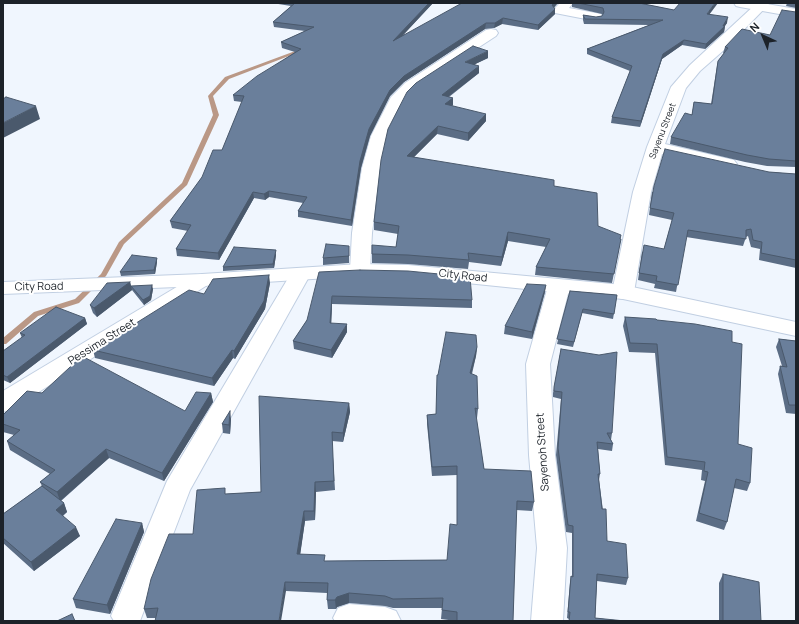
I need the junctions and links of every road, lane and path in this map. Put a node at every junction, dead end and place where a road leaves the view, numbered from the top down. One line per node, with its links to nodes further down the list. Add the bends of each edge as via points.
1 (567, 3): 7 (main road, via 558,10)
2 (740, 3): 4 (main road)
3 (782, 3): 5 (main road)
4 (763, 5): 6 (main road); 9 (main road, Sayenu Street, via 694,68 679,87)
5 (796, 5)
6 (796, 13)
7 (596, 17)
8 (491, 33): 11 (main road, via 410,86 399,97 379,136 371,168)
9 (656, 147): 10 (main road); 16 (main road, Sayenu Street, via 642,192)
10 (745, 168)
11 (360, 270): 12 (main road, City Road); 14 (main road, City Road, via 408,270)
12 (300, 275): 13 (main road, City Road); 19 (main road, via 177,489)
13 (202, 280): 15 (main road, City Road); 18 (main road, Pessima Street)
14 (559, 286): 16 (main road, City Road); 22 (main road, Sayenoh Street, via 538,364 542,455 552,548)
15 (3, 288)
16 (623, 292): 17 (main road, City Road)
17 (796, 330)
18 (3, 403)
19 (127, 616)
20 (349, 618): 21 (main road)
21 (385, 621)
22 (547, 621)

